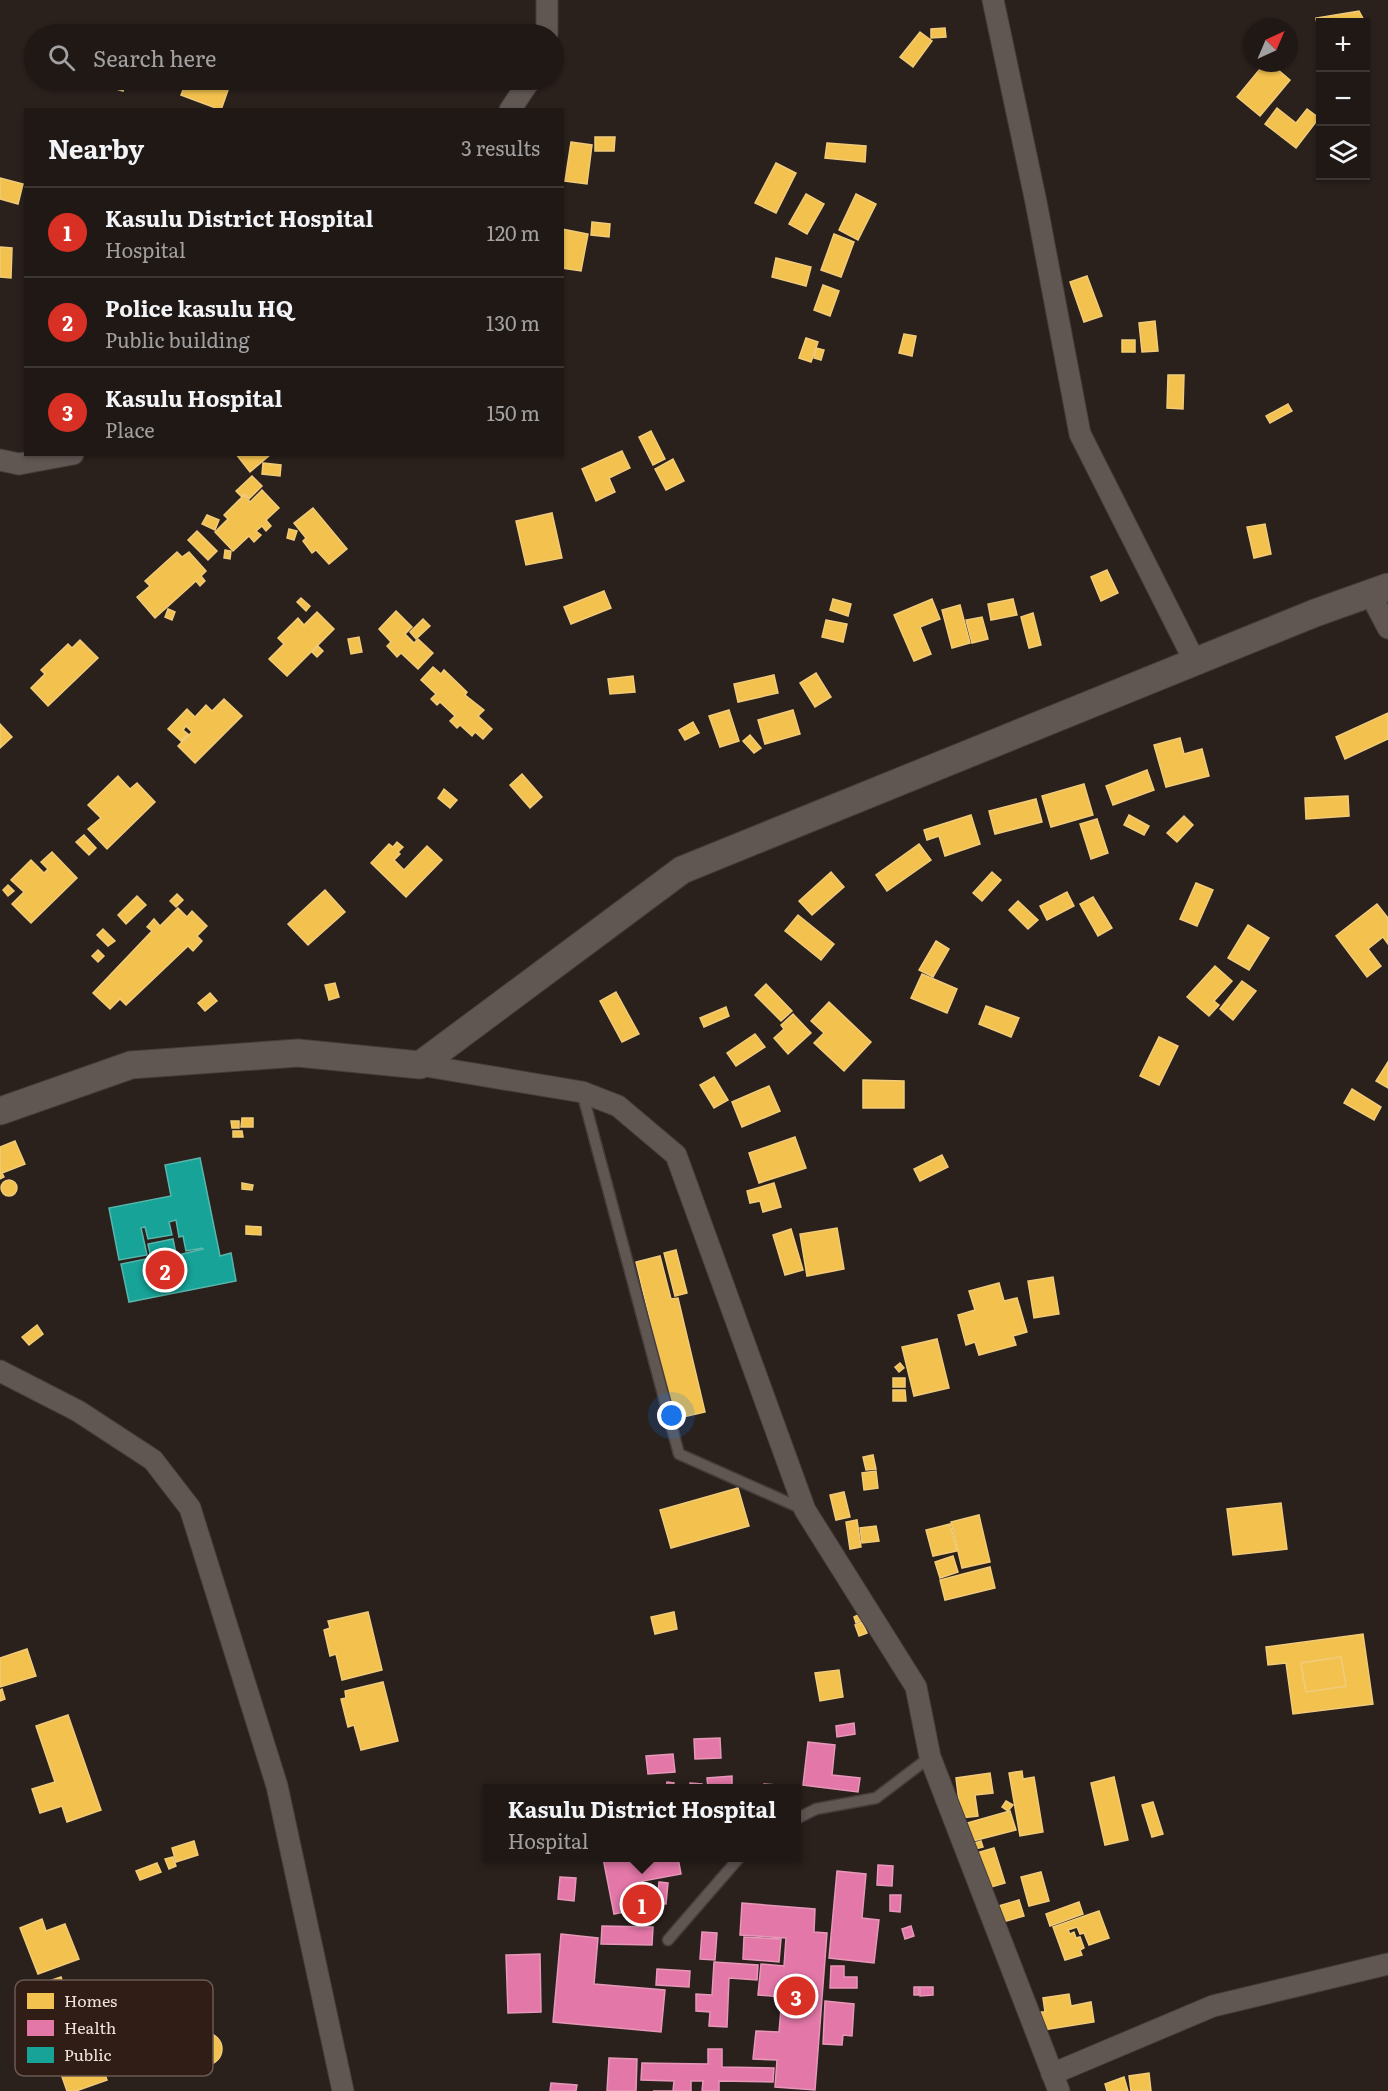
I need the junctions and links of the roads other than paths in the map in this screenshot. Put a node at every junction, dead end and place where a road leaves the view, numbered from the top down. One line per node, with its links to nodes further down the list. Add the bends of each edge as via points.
1 (547, 0): 3 (street)
2 (993, 0): 10 (street, via 1080,434)
3 (547, 24)
4 (523, 90): 5 (street)
5 (511, 108)
6 (62, 456): 7 (street, via 19,464)
7 (0, 460)
8 (1381, 589): 9 (street, via 1377,607); 10 (street)
9 (1388, 628)
10 (1195, 662): 11 (street, via 682,870)
11 (420, 1065): 12 (street); 13 (street, via 298,1053 131,1065)
12 (582, 1092): 15 (street, via 618,1106 676,1155); 15 (lane, via 679,1454)
13 (0, 1111)
14 (0, 1371): 22 (street, via 78,1411 153,1460 190,1508 277,1786)
15 (805, 1510): 16 (street, via 916,1688)
16 (930, 1757): 17 (lane, via 876,1798 816,1809); 21 (street)
17 (801, 1816)
18 (735, 1862): 19 (lane)
19 (668, 1940)
20 (1388, 1964): 21 (street, via 1213,2006)
21 (1055, 2083)
22 (343, 2091)

